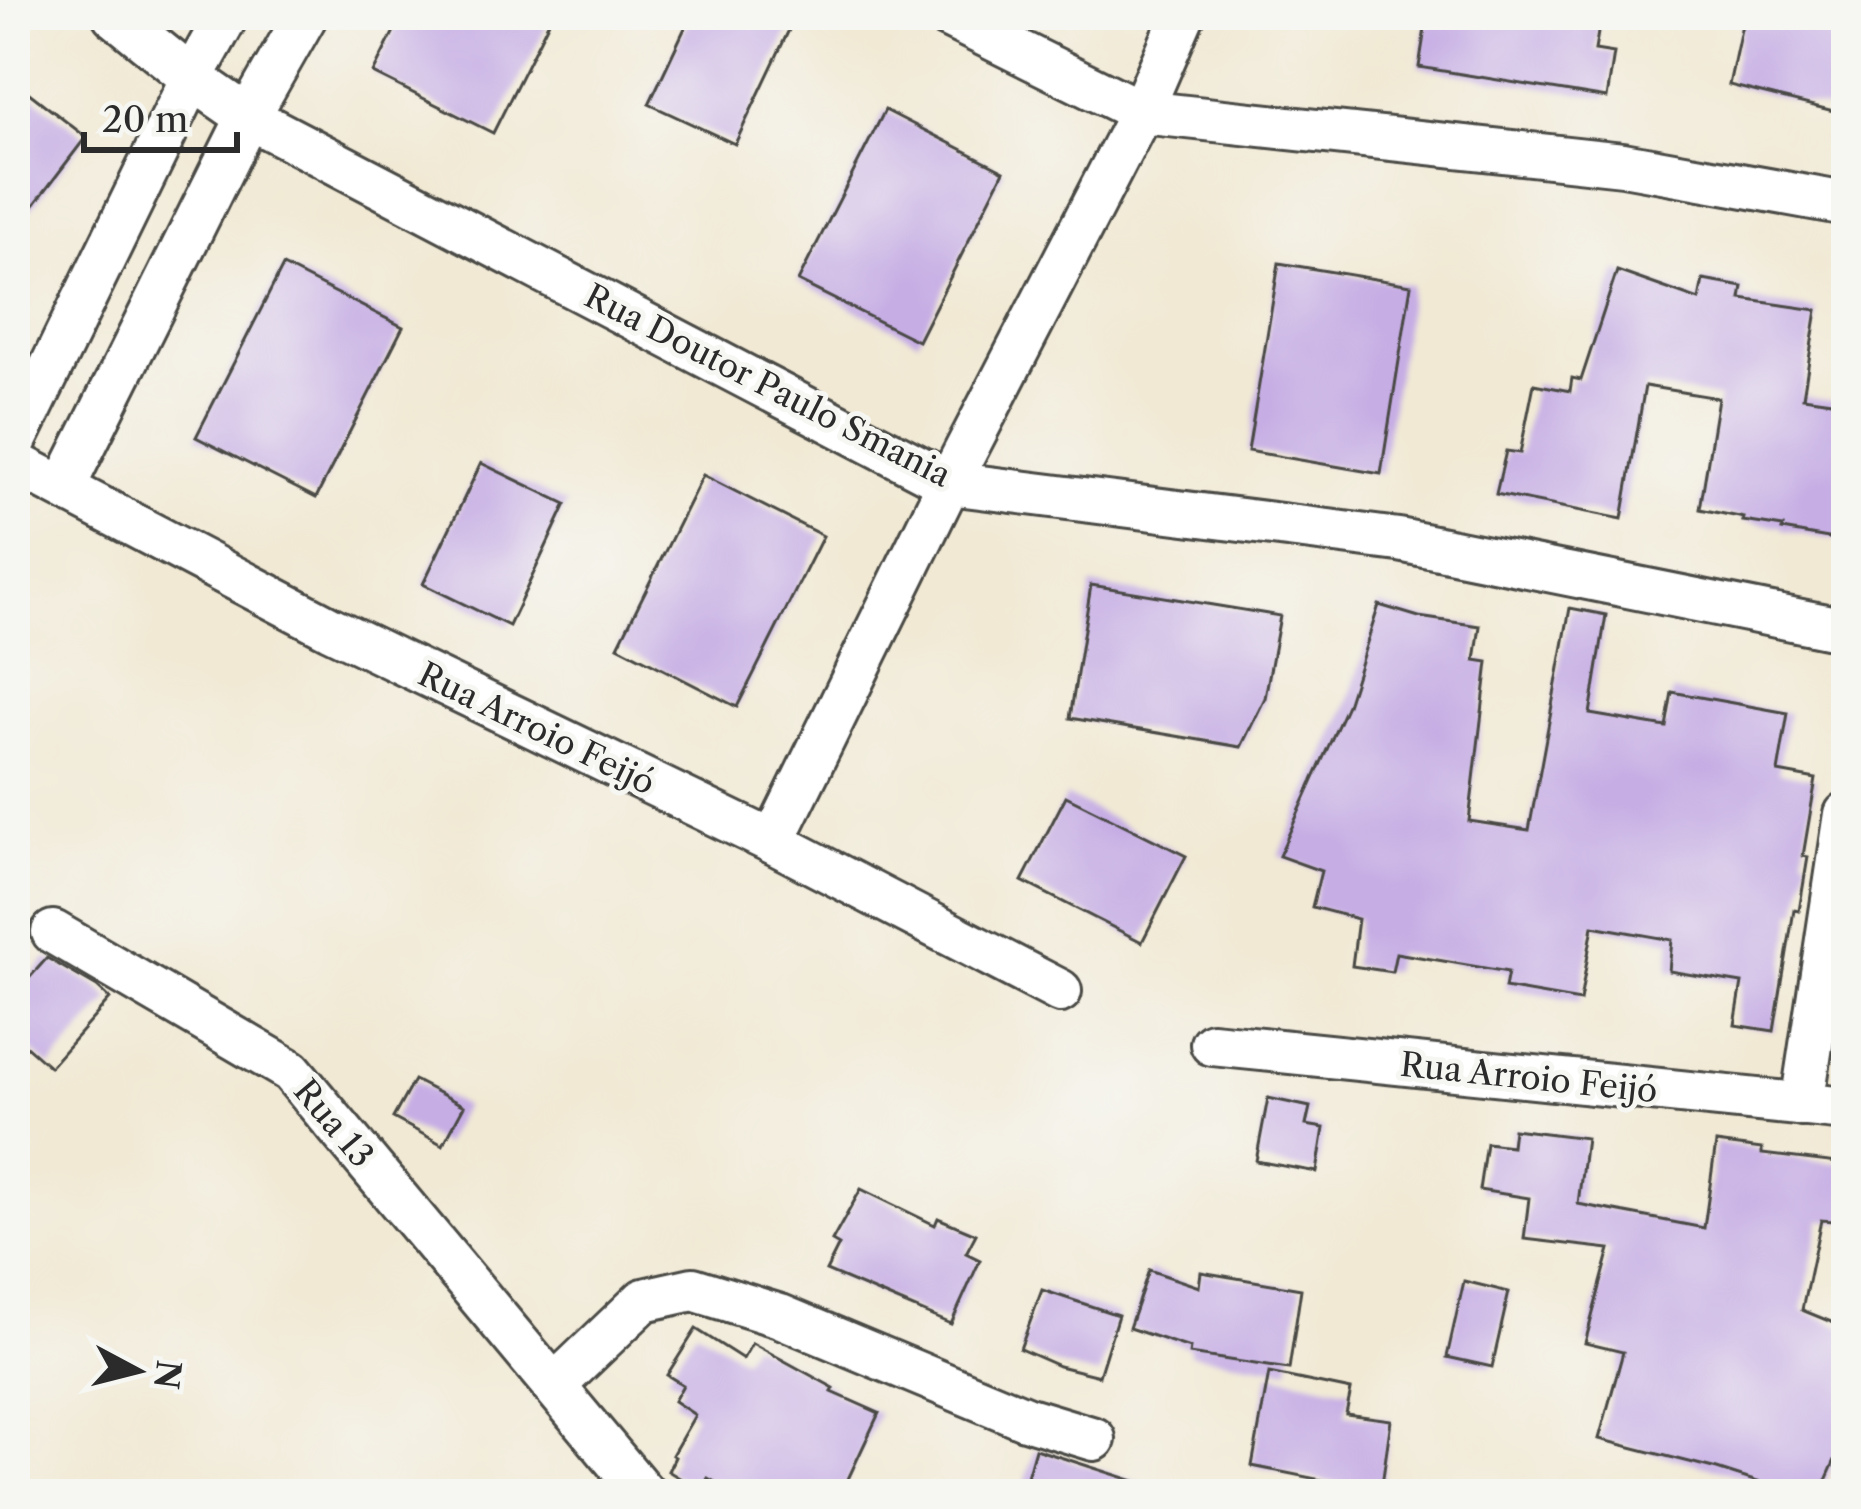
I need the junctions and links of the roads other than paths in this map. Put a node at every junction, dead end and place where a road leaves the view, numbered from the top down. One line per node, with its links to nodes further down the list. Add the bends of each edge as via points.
1 (114, 15): 6 (street, Rua Doutor Paulo Smania)
2 (227, 15): 6 (street)
3 (306, 15): 8 (street)
4 (945, 15): 7 (street)
5 (1183, 15): 7 (street)
6 (192, 78): 8 (street, Rua Doutor Paulo Smania); 10 (street)
7 (1141, 112): 9 (street, via 1623,164); 12 (street)
8 (248, 116): 12 (street, Rua Doutor Paulo Smania); 13 (street)
9 (1846, 204)
10 (15, 441)
11 (15, 463): 13 (street, Rua Arroio Feijó)
12 (949, 483): 14 (street, Rua Doutor Paulo Smania, via 1399,540); 16 (street)
13 (64, 487): 16 (street, Rua Arroio Feijó, via 330,628)
14 (1846, 630)
15 (1846, 814): 20 (street)
16 (773, 842): 18 (street, Rua Arroio Feijó)
17 (53, 932): 22 (street, Rua 13, via 291,1071)
18 (1060, 991)
19 (1212, 1044): 20 (street, Rua Arroio Feijó)
20 (1802, 1105): 21 (street, Rua Arroio Feijó)
21 (1846, 1109)
22 (554, 1386): 23 (street, via 644,1300 693,1289); 24 (street, Rua 13)
23 (1094, 1439)
24 (644, 1494)

